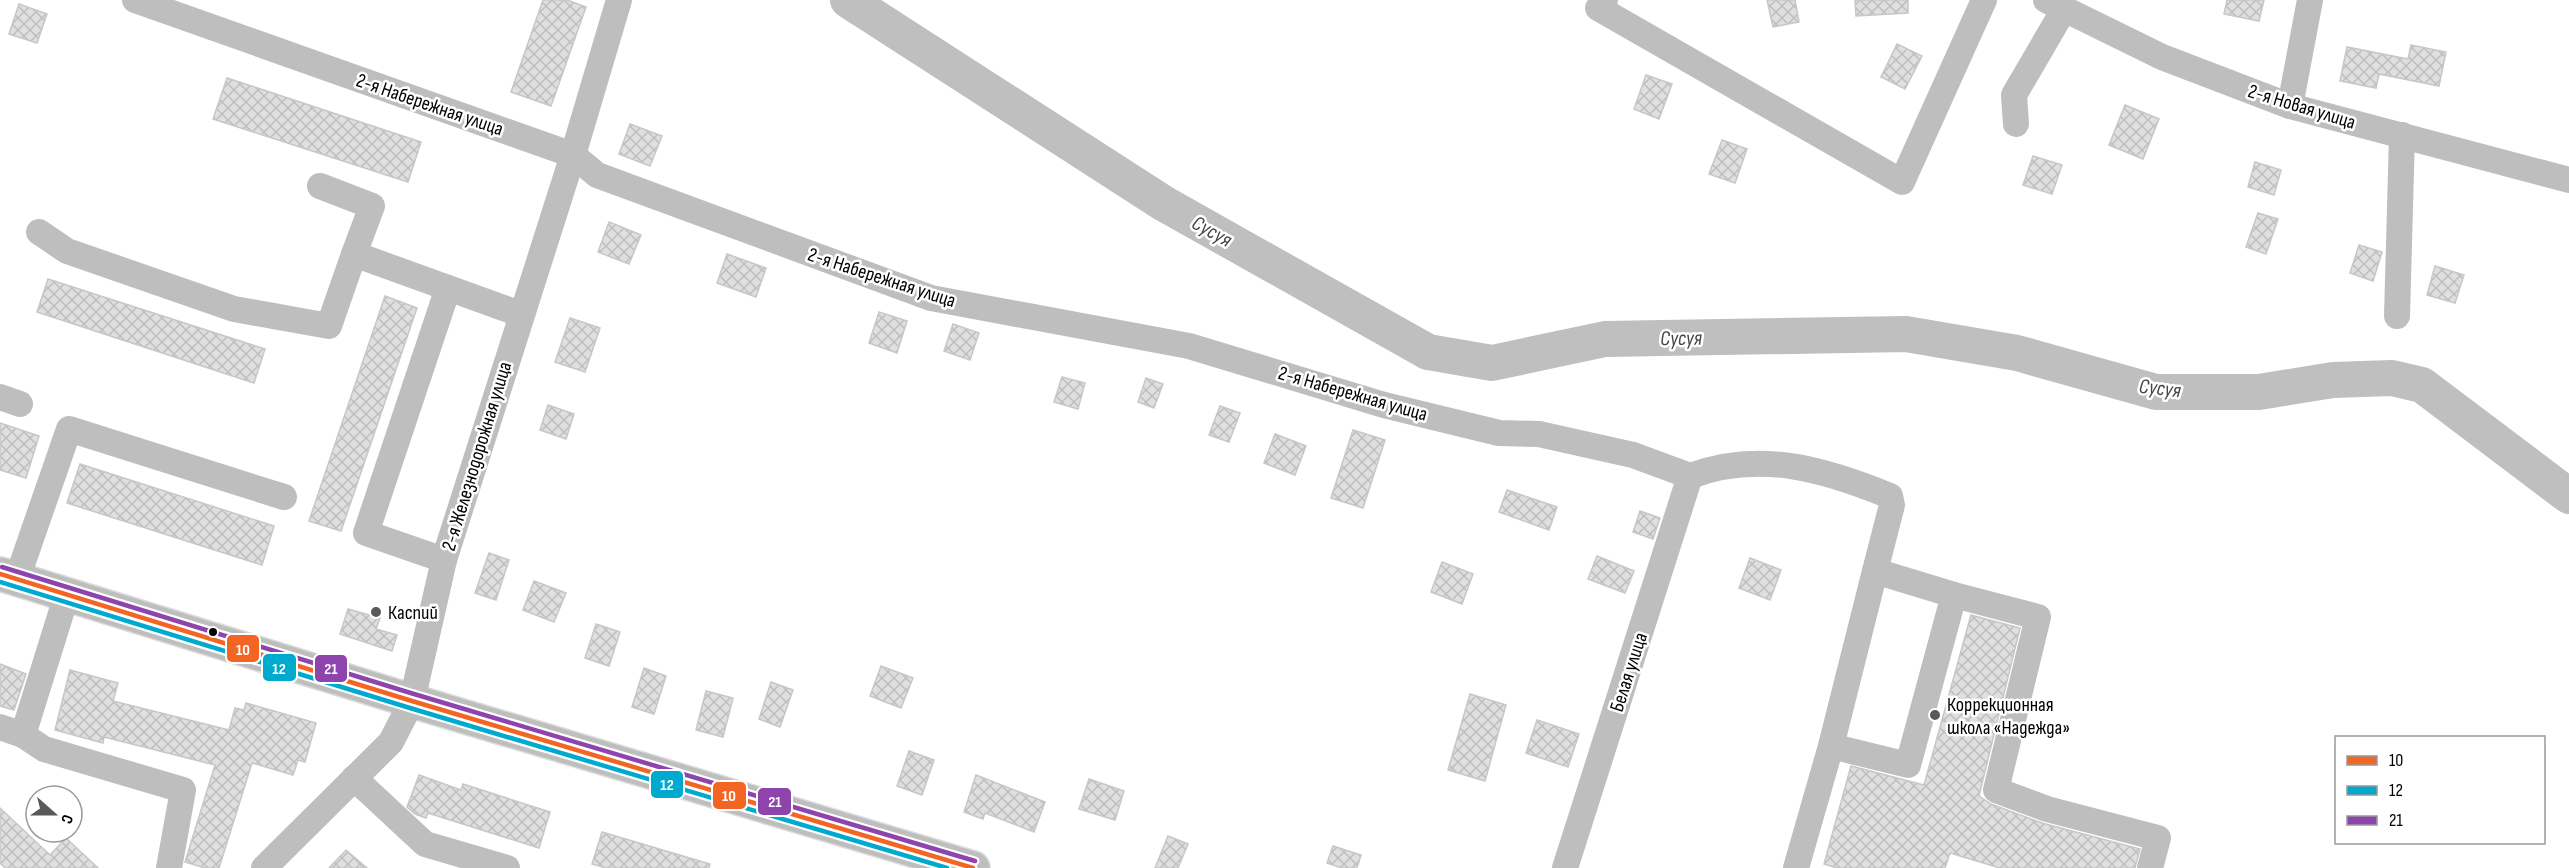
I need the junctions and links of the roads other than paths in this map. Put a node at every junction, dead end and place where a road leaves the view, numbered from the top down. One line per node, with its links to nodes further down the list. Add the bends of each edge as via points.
1 (135, 0): 10 (street, 2-я Набережная улица)
2 (619, 0): 10 (street, 2-я Железнодорожная улица)
3 (1605, 0): 4 (street, via 1598,8 1902,182)
4 (1984, 0)
5 (2310, 0): 7 (street)
6 (2054, 5): 7 (street, 2-я Новая улица, via 2162,57); 8 (street, via 2014,95)
7 (2290, 106): 9 (street, 2-я Новая улица)
8 (2016, 124)
9 (2402, 135): 11 (street, 2-я Новая улица); 17 (street)
10 (573, 155): 16 (street, 2-я Железнодорожная улица); 18 (street, 2-я Набережная улица, via 597,175 931,298 1189,346 1384,405 1499,433 1539,434 1633,455)
11 (2569, 180)
12 (320, 186): 14 (street, via 372,206)
13 (39, 232): 14 (street, via 67,251 234,309 329,326)
14 (354, 254): 15 (street)
15 (448, 288): 16 (street); 20 (street, via 366,533)
16 (520, 314): 20 (street, 2-я Железнодорожная улица)
17 (2397, 316)
18 (1690, 476): 21 (street, via 1713,467 1776,462 1830,474 1890,495 1892,505); 34 (street, Белая улица)
19 (284, 497): 22 (street, via 69,429)
20 (444, 560): 25 (street, 2-я Железнодорожная улица)
21 (1875, 570): 24 (street); 27 (street)
22 (9, 576): 23 (main road)
23 (67, 594): 25 (main road); 26 (street)
24 (1954, 595): 27 (street, via 1908,765); 36 (street, via 2038,617 1996,790 2047,809 2158,838)
25 (412, 700): 28 (street, 2-я Железнодорожная улица, via 391,742); 30 (main road)
26 (12, 731): 31 (street, via 44,749 183,790)
27 (1831, 746): 35 (street)
28 (354, 778): 29 (street); 32 (street, 2-я Железнодорожная улица)
29 (436, 858): 33 (street)
30 (960, 866)
31 (169, 868)
32 (264, 868)
33 (507, 868)
34 (1565, 868)
35 (1796, 868)
36 (2150, 868)

